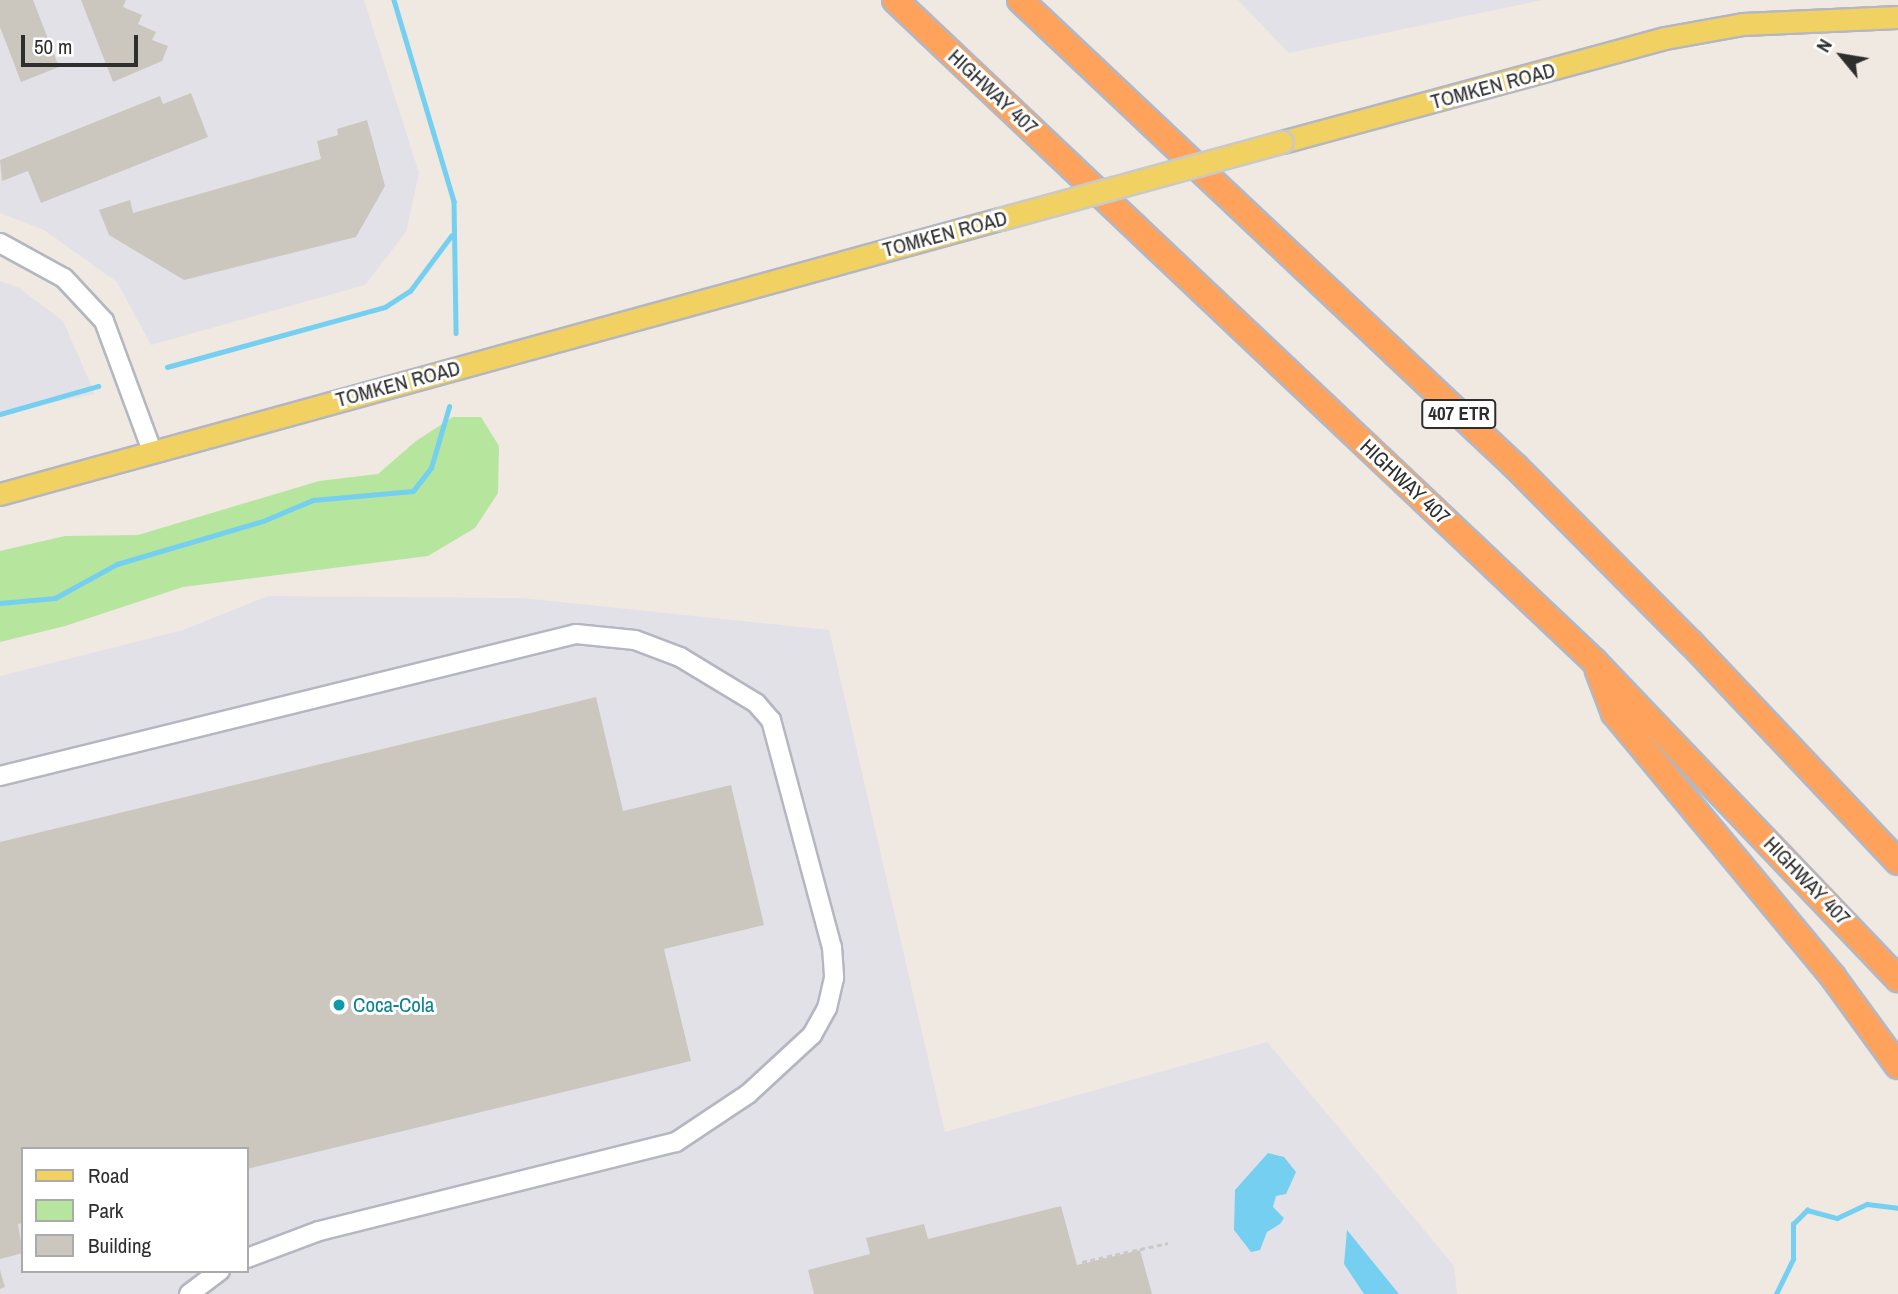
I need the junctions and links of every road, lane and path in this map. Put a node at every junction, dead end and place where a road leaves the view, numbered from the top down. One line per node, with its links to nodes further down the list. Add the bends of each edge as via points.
1 (895, 0): 7 (highway, HIGHWAY 407)
2 (1020, 0): 9 (highway, 407 ETR, via 1516,467)
3 (1898, 17): 5 (main road, TOMKEN ROAD, bridge, via 1743,24 1665,38)
4 (0, 243): 5 (street, via 64,278 104,321)
5 (152, 451): 6 (main road, TOMKEN ROAD)
6 (0, 494)
7 (1594, 661): 10 (highway, HIGHWAY 407); 11 (highway, via 1614,713 1833,977)
8 (0, 776): 13 (street, via 576,634 635,640 680,657 756,703 771,720 832,947 830,998 812,1035 748,1094 676,1142 319,1231)
9 (1898, 862)
10 (1898, 979)
11 (1898, 1066)
12 (1168, 1243): 14 (path)
13 (248, 1258)
14 (1082, 1262)
15 (216, 1273): 16 (street)
16 (189, 1294)

